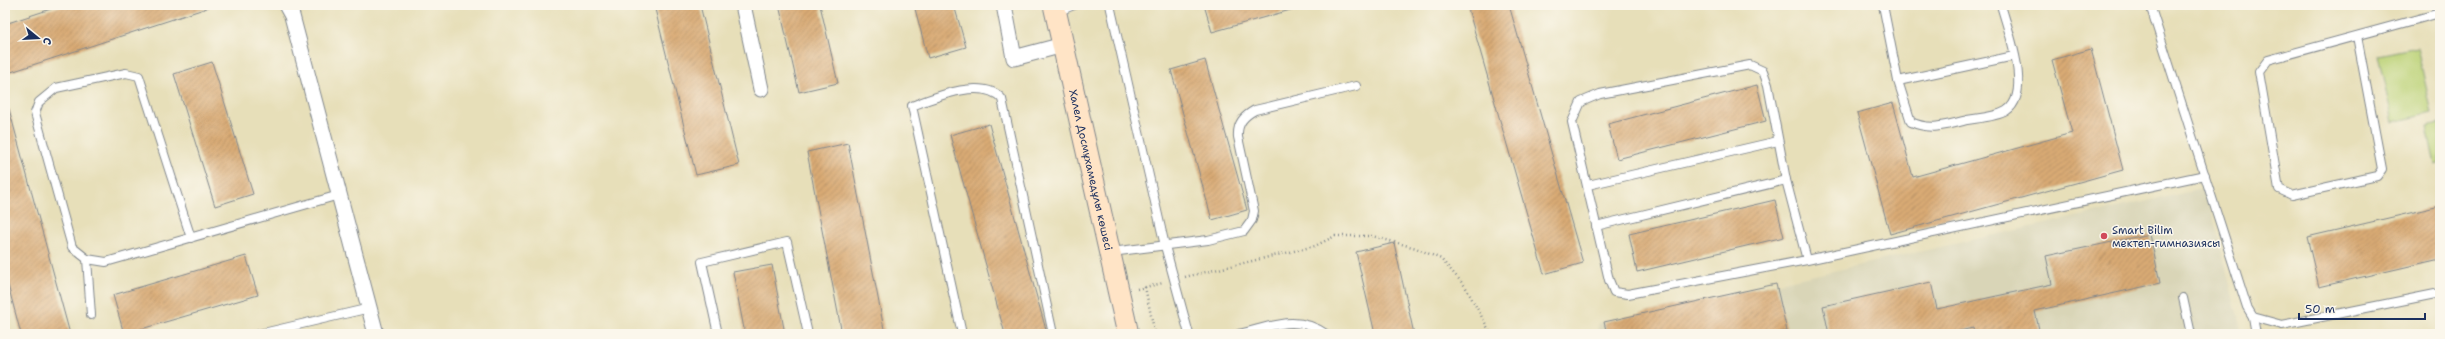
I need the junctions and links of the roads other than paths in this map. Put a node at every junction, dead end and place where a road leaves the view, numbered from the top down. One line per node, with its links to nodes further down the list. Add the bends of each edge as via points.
1 (286, 5): 20 (street, via 292,16)
2 (743, 5): 15 (street)
3 (1004, 5): 11 (street, via 1014,58)
4 (1110, 5): 23 (lane)
5 (1883, 5): 13 (lane)
6 (2002, 5): 12 (lane)
7 (2150, 5): 17 (lane)
8 (1061, 8): 11 (street, Халел Досмұхамедұлы көшесі)
9 (2440, 13): 10 (lane)
10 (2358, 36): 10 (lane, via 2268,60 2259,72 2279,189 2292,195 2378,176 2382,169)
11 (1064, 45): 24 (street, Халел Досмұхамедұлы көшесі)
12 (2014, 56): 13 (lane); 13 (lane, via 2020,79 2017,99 2006,111 1943,126 1922,127 1912,122)
13 (1898, 81)
14 (1356, 86): 23 (lane, via 1255,110 1243,116 1237,130 1254,211 1252,220 1244,232)
15 (761, 89)
16 (1778, 141): 18 (lane); 19 (lane); 19 (lane, via 1763,71 1750,65 1600,94 1581,102 1572,122)
17 (2204, 175): 26 (lane); 31 (lane, via 2247,307)
18 (1786, 180): 21 (lane); 26 (lane)
19 (1588, 185): 21 (lane)
20 (339, 195): 22 (lane); 29 (street)
21 (1596, 226): 26 (lane, via 1614,292 1628,294)
22 (190, 238): 25 (lane, via 106,262); 25 (lane, via 139,76 126,73 56,88 39,102 35,113 72,247)
23 (1165, 246): 24 (lane); 39 (lane)
24 (1110, 252): 38 (street, Халел Досмұхамедұлы көшесі)
25 (87, 259): 30 (lane)
26 (1807, 260)
27 (2440, 293): 31 (lane, via 2282,325)
28 (2183, 298): 42 (lane)
29 (370, 308): 32 (lane); 33 (street)
30 (91, 315)
31 (2253, 317): 43 (lane)
32 (259, 334)
33 (376, 334)
34 (718, 334): 35 (lane, via 702,262 787,242)
35 (808, 334)
36 (962, 334): 37 (lane, via 912,106 936,97 981,89 998,94 1002,99)
37 (1054, 334)
38 (1128, 334)
39 (1189, 334)
40 (1238, 334): 41 (lane, via 1296,321 1314,326)
41 (1326, 334)
42 (2191, 334)
43 (2256, 334)

